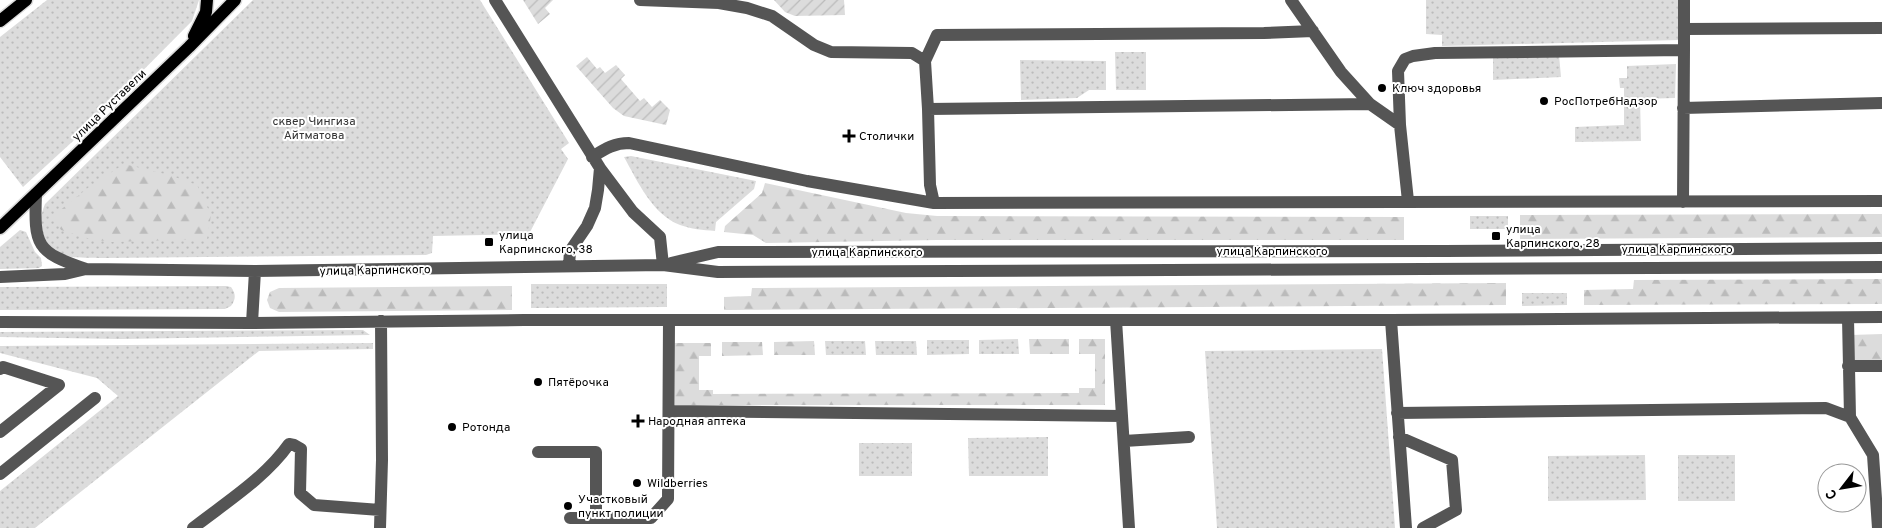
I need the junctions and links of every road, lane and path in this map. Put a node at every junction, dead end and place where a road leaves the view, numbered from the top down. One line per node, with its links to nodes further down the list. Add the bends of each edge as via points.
1 (26, 0): 9 (main road)
2 (207, 0): 13 (main road, via 206,12)
3 (235, 0): 13 (main road, улица Руставели)
4 (495, 0): 21 (street)
5 (640, 0): 8 (street)
6 (1291, 0): 12 (street)
7 (1684, 0): 11 (street)
8 (722, 2): 15 (street, via 772,16 814,45 832,52 912,54)
9 (0, 21)
10 (1882, 28): 11 (street)
11 (1684, 29): 14 (street)
12 (1312, 31): 15 (street, via 937,35); 17 (street, via 1340,72)
13 (189, 47): 23 (main road, улица Руставели)
14 (1684, 50): 18 (street); 20 (street, via 1412,56 1405,59 1398,71)
15 (925, 61): 19 (street)
16 (1882, 103): 18 (street)
17 (1370, 104): 19 (street); 20 (street)
18 (1683, 108): 26 (street)
19 (928, 109): 27 (street, via 930,185)
20 (1400, 125): 24 (street)
21 (592, 157): 22 (street); 27 (street, via 619,142 629,142 807,181)
22 (600, 168): 30 (street, via 633,212 660,237); 31 (street, via 595,208 570,251)
23 (36, 194): 28 (main road, улица Руставели); 33 (street, улица Карпинского, via 36,231 40,242 58,260)
24 (1408, 201): 26 (street); 27 (street)
25 (1882, 201): 26 (street)
26 (1684, 202)
27 (934, 203)
28 (1, 226)
29 (1882, 248): 30 (street, улица Карпинского, via 718,252)
30 (663, 265): 31 (street, улица Карпинского); 32 (street, улица Карпинского, via 718,272)
31 (569, 266): 34 (street, улица Карпинского)
32 (1882, 267)
33 (86, 269): 34 (street, улица Карпинского); 35 (street, улица Карпинского, via 65,274)
34 (255, 271): 43 (street)
35 (0, 277)
36 (1882, 317): 37 (street)
37 (1848, 318): 40 (street); 44 (street)
38 (669, 320): 39 (street); 41 (street); 48 (street)
39 (1116, 320): 40 (street); 50 (street)
40 (1391, 320): 49 (street)
41 (381, 321): 43 (street); 59 (street)
42 (0, 322): 43 (street)
43 (252, 324)
44 (1848, 366): 45 (street); 51 (street)
45 (1882, 366)
46 (0, 369): 52 (street, via 3,367 59,385)
47 (95, 398): 58 (street)
48 (669, 411): 50 (street); 61 (street, via 668,500 651,518)
49 (1397, 413): 51 (street, via 1826,408); 54 (street)
50 (1122, 416): 55 (street)
51 (1850, 417): 57 (street)
52 (0, 432)
53 (1189, 437): 55 (street)
54 (1399, 437): 65 (street); 66 (street, via 1452,460 1456,510)
55 (1124, 441): 64 (street)
56 (538, 452): 61 (street, via 596,452)
57 (1877, 455): 67 (street)
58 (0, 474)
59 (380, 510): 62 (street, via 314,505 300,493 301,449 289,444 282,455 248,485); 63 (street)
60 (570, 518): 61 (street)
61 (596, 518)
62 (193, 528)
63 (380, 528)
64 (1129, 528)
65 (1406, 528)
66 (1423, 528)
67 (1878, 528)

